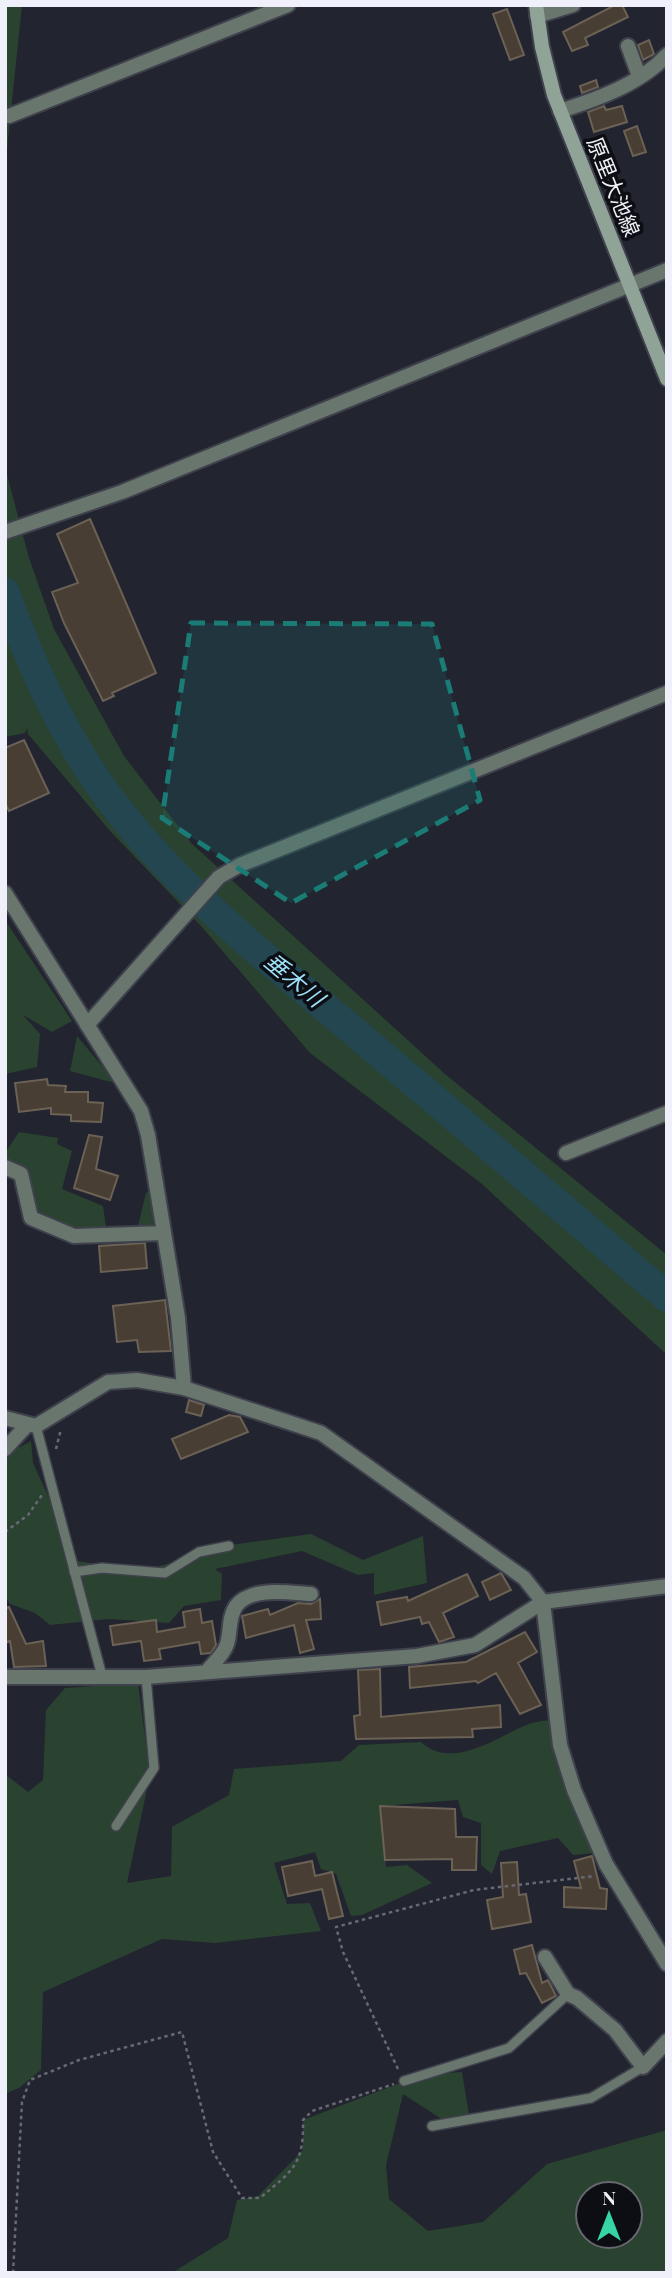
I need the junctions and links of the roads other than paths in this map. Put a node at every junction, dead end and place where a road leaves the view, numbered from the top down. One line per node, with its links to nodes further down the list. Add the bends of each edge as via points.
1 (288, 5): 8 (street)
2 (573, 5): 3 (street)
3 (537, 11): 7 (main road, 原里大池線)
4 (628, 47): 6 (street)
5 (667, 55): 6 (street)
6 (639, 76): 7 (street, via 603,98)
7 (560, 111): 10 (main road, 原里大池線)
8 (9, 116)
9 (667, 270): 10 (street)
10 (629, 285): 11 (main road, 原里大池線); 12 (street, via 122,492)
11 (667, 379)
12 (5, 533)
13 (667, 693): 15 (street, via 219,877)
14 (5, 893): 15 (street)
15 (87, 1025): 19 (street, via 141,1111)
16 (667, 1113): 17 (street)
17 (566, 1153)
18 (5, 1167): 19 (street, via 21,1174 31,1218 74,1236)
19 (164, 1233): 20 (street)
20 (184, 1388): 22 (street, via 137,1380 108,1382); 28 (street, via 321,1433 524,1578)
21 (5, 1418): 22 (street)
22 (32, 1425): 23 (street); 25 (lane)
23 (5, 1450)
24 (229, 1546): 25 (lane, via 199,1552 165,1573 102,1568)
25 (74, 1572): 30 (lane)
26 (667, 1586): 28 (street)
27 (311, 1594): 29 (street, via 271,1592 249,1597 236,1606 226,1646)
28 (542, 1602): 29 (street, via 475,1645 416,1656); 35 (street, via 560,1745 574,1790 613,1875)
29 (207, 1671): 32 (street)
30 (102, 1676): 31 (street); 32 (street)
31 (5, 1677)
32 (146, 1677): 33 (lane, via 154,1768)
33 (116, 1826)
34 (545, 1957): 36 (street)
35 (667, 1964)
36 (568, 1994): 38 (street, via 615,2030); 39 (lane, via 509,2048)
37 (667, 2041): 38 (street)
38 (643, 2067): 40 (lane, via 591,2098)
39 (404, 2081)
40 (432, 2126)

